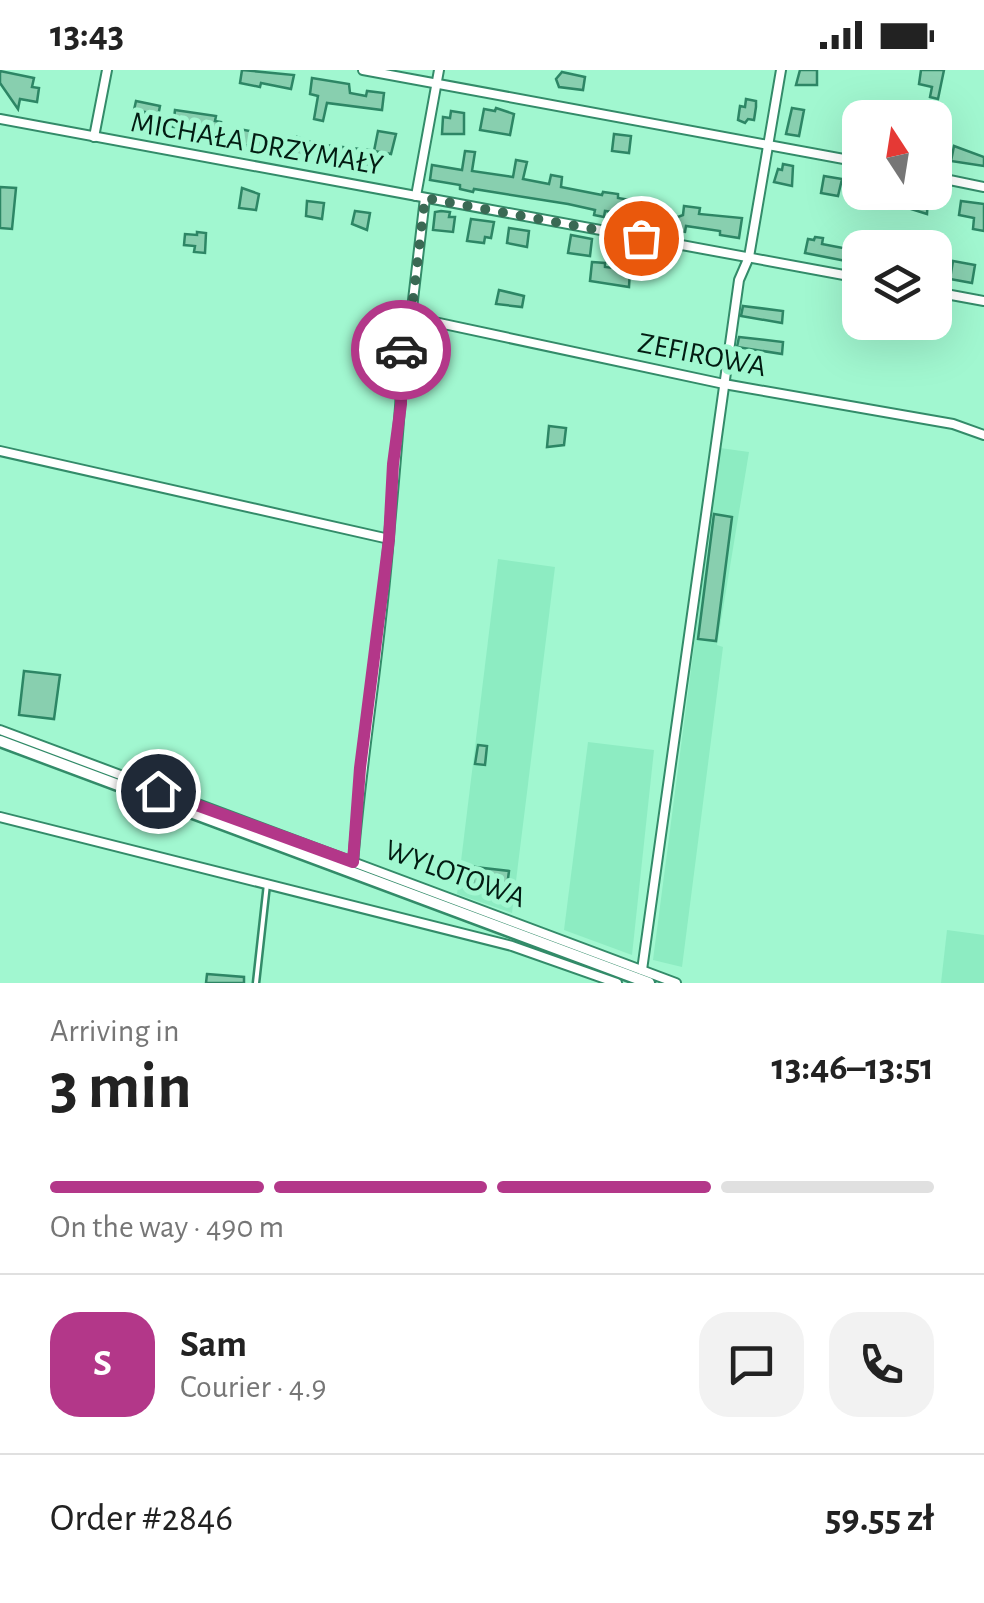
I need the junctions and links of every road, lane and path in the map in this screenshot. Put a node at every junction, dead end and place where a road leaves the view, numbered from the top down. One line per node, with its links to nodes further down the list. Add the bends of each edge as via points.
1 (108, 70): 7 (street)
2 (362, 70): 5 (street)
3 (439, 70): 5 (street)
4 (782, 70): 8 (street)
5 (437, 84): 8 (street); 12 (street)
6 (0, 120): 7 (street, MICHAŁA DRZYMAŁY)
7 (94, 137): 12 (street, MICHAŁA DRZYMAŁY)
8 (769, 144): 9 (street); 13 (street)
9 (842, 158)
10 (952, 180): 11 (street)
11 (984, 186)
12 (420, 197): 13 (street, MICHAŁA DRZYMAŁY); 17 (street)
13 (748, 258): 14 (street, MICHAŁA DRZYMAŁY); 18 (street)
14 (842, 275)
15 (952, 295): 16 (street)
16 (984, 302)
17 (411, 317): 18 (street, ZEFIROWA); 21 (street, via 400,356)
18 (724, 384): 19 (street, ZEFIROWA); 27 (street)
19 (984, 434)
20 (0, 451): 21 (street)
21 (389, 539): 25 (street)
22 (0, 730): 25 (street, WYLOTOWA)
23 (0, 741): 31 (street, WYLOTOWA)
24 (0, 817): 26 (street, WYLOTOWA)
25 (353, 862): 27 (street, WYLOTOWA)
26 (267, 884): 29 (lane); 30 (street, WYLOTOWA, via 512,946)
27 (642, 970): 28 (street, WYLOTOWA)
28 (672, 982)
29 (256, 983)
30 (617, 983)
31 (649, 983)

